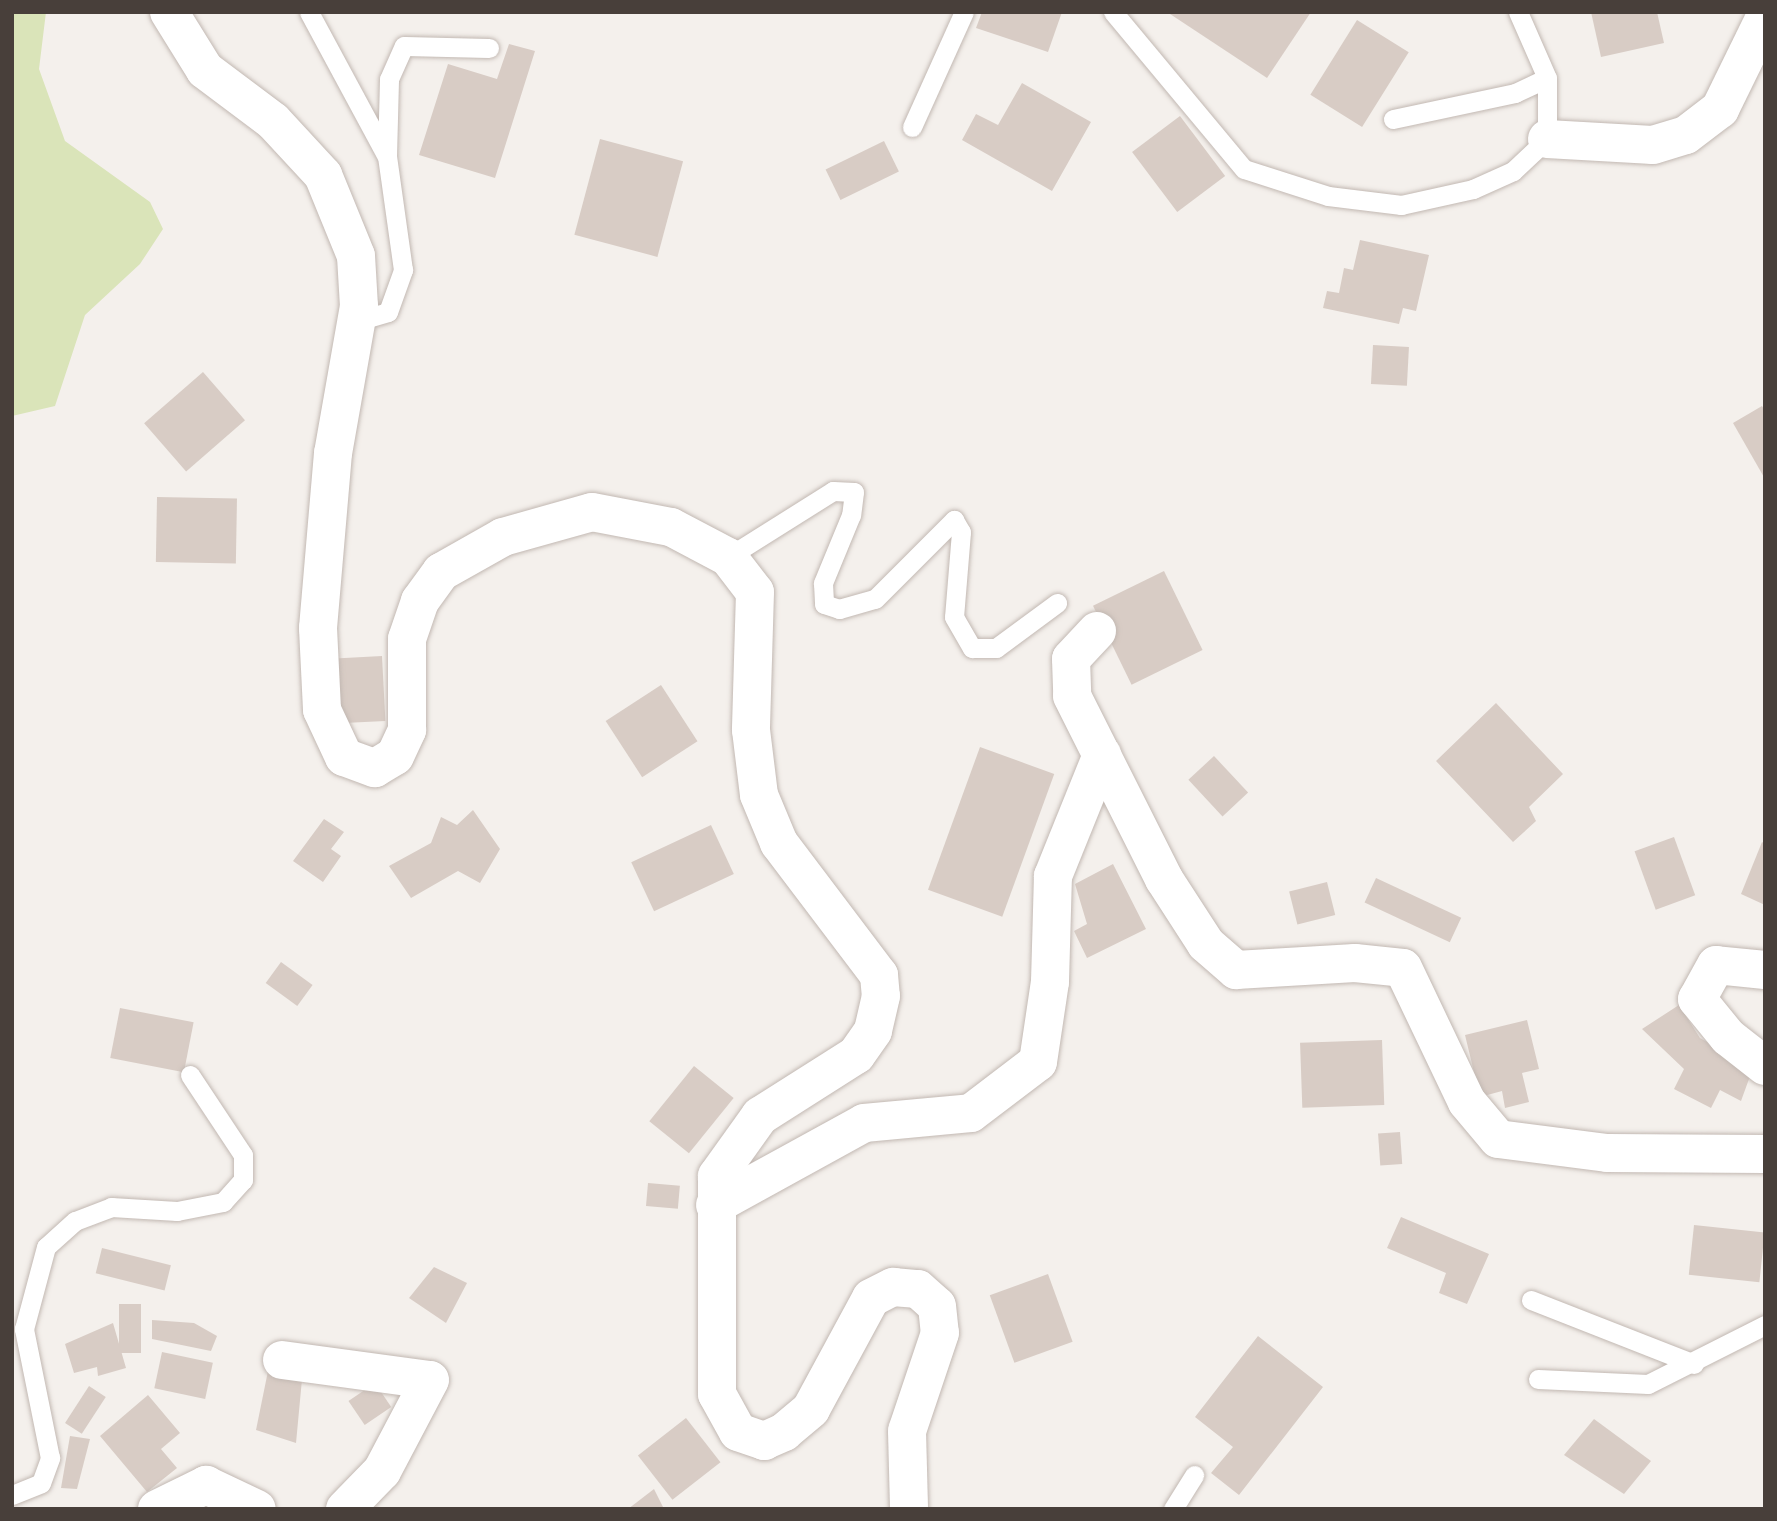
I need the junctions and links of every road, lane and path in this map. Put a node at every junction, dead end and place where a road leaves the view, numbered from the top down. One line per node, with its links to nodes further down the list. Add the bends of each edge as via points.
1 (169, 12): 13 (street, via 205,69 273,121 323,175 356,256)
2 (309, 12): 12 (lane)
3 (964, 12): 10 (lane)
4 (1113, 12): 11 (lane, via 1244,169 1328,197 1401,205 1473,189 1513,171)
5 (1518, 12): 8 (lane)
6 (1765, 18): 11 (street, via 1720,109 1686,135 1653,145)
7 (489, 48): 12 (lane, via 404,46 389,79)
8 (1547, 78): 9 (lane, via 1515,93); 11 (lane)
9 (1393, 119)
10 (912, 127)
11 (1547, 139)
12 (387, 156): 13 (lane, via 403,271 388,312)
13 (357, 321): 14 (street, via 333,453 318,628 321,710 337,749 351,763 375,768 403,744 412,619 429,585 471,552 532,526 592,512 692,534)
14 (728, 557): 15 (lane, via 833,491 854,492 852,515 823,583 824,604 839,609 875,599 954,520 961,532 954,617 972,648 996,648); 22 (street, via 755,592 751,730 768,819 879,975 881,996 873,1031 856,1055 760,1116 717,1176)
15 (1057, 603)
16 (1097, 631): 17 (street, via 1070,659 1072,696)
17 (1102, 755): 21 (street, via 1164,879 1206,944 1236,970 1355,963 1403,968 1467,1102 1498,1139 1607,1153); 22 (street, via 1053,876 1050,982 1038,1062 971,1112 863,1123)
18 (1765, 970): 19 (street, via 1716,965 1697,999 1728,1037)
19 (1765, 1066)
20 (190, 1075): 29 (lane, via 243,1155 243,1180 223,1202 177,1211 111,1207 75,1221 46,1247 24,1329 50,1458 41,1483)
21 (1765, 1154)
22 (715, 1205): 33 (street, via 718,1394 727,1422 750,1438 784,1432 811,1409 881,1291 918,1289 937,1306 940,1333 907,1431)
23 (1531, 1300): 26 (lane)
24 (1765, 1325): 26 (lane)
25 (282, 1360): 32 (street, via 430,1380 382,1471)
26 (1694, 1364): 27 (lane, via 1648,1384)
27 (1538, 1379)
28 (1194, 1475): 34 (lane)
29 (12, 1495)
30 (158, 1509): 31 (street, via 206,1485)
31 (257, 1509)
32 (345, 1509)
33 (909, 1509)
34 (1173, 1509)

